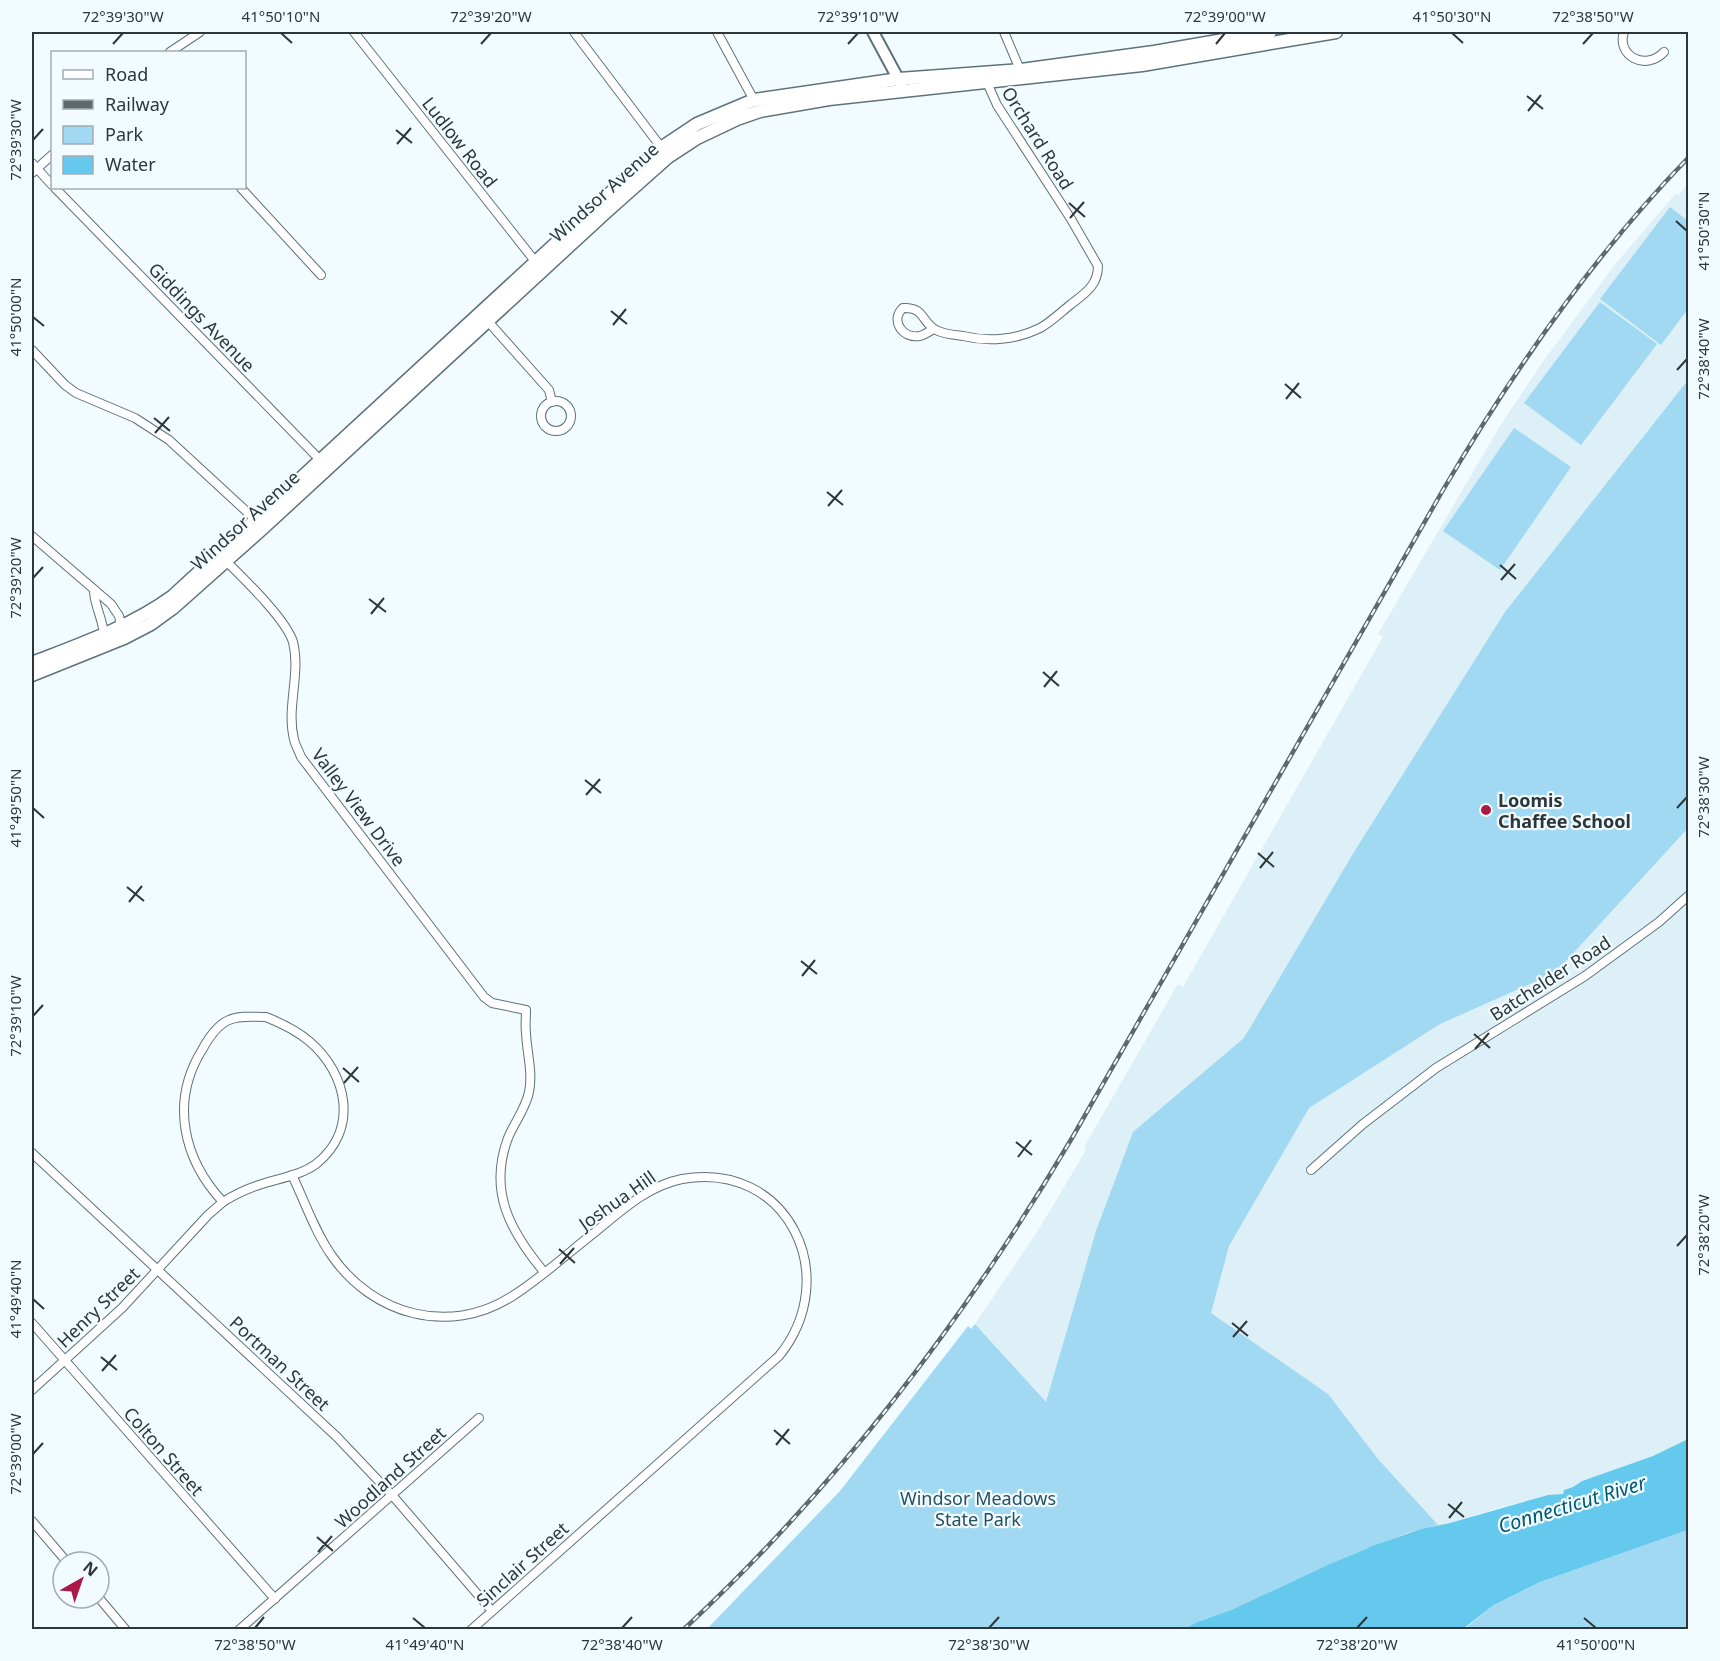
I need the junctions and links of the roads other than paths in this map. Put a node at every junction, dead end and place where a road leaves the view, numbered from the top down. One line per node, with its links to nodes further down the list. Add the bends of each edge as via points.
1 (200, 32): 10 (street)
2 (354, 32): 22 (street, Ludlow Road)
3 (574, 32): 16 (street)
4 (717, 32): 15 (street)
5 (873, 32): 14 (main road)
6 (1004, 32): 12 (street)
7 (1270, 32): 12 (main road, Windsor Avenue)
8 (1336, 32): 12 (main road, Windsor Avenue, via 1142,65)
9 (1624, 32): 11 (street, via 1625,49 1639,62 1651,62)
10 (172, 51)
11 (1664, 52)
12 (1022, 74): 13 (main road, Windsor Avenue)
13 (984, 76): 14 (main road, Windsor Avenue); 25 (street, Orchard Road, via 997,105 1071,219 1098,272 1090,290 1041,328 982,340)
14 (901, 84): 15 (main road, Windsor Avenue, via 840,97)
15 (757, 105): 16 (main road, Windsor Avenue, via 737,119)
16 (665, 153): 22 (main road, Windsor Avenue)
17 (51, 156): 18 (street)
18 (33, 168): 19 (street, Giddings Avenue)
19 (51, 183)
20 (57, 189): 28 (street, Giddings Avenue)
21 (241, 189): 23 (street)
22 (539, 267): 24 (main road, Windsor Avenue)
23 (321, 275)
24 (484, 317): 27 (street, via 549,390); 28 (main road, Windsor Avenue)
25 (934, 329): 25 (street, Orchard Road, via 914,308 903,308 898,313 896,322 910,336 921,336)
26 (32, 350): 29 (street, via 76,393 135,418 169,440)
27 (552, 402)
28 (324, 464): 29 (main road, Windsor Avenue)
29 (259, 524): 31 (main road, Windsor Avenue)
30 (32, 536): 32 (street)
31 (222, 557): 33 (main road, Windsor Avenue, via 173,608 151,624); 43 (street, Valley View Drive, via 277,616 292,639 292,726 301,756 484,997 492,1003 525,1010 531,1080 500,1172 508,1221)
32 (94, 592): 33 (street, via 111,604); 34 (street)
33 (123, 632): 34 (main road, Windsor Avenue)
34 (104, 641): 35 (main road, Windsor Avenue); 36 (main road, Windsor Avenue)
35 (32, 663)
36 (32, 675)
37 (1689, 896): 39 (street, Batchelder Road, via 1585,976 1436,1068)
38 (32, 1153): 42 (street, Portman Street)
39 (1311, 1170)
40 (292, 1175): 41 (street, via 240,1191); 41 (street, via 315,1164 340,1132 345,1110 342,1088 331,1066 310,1042 288,1026 266,1017 227,1020 196,1060 188,1082 184,1126 199,1171); 43 (street, Joshua Hill, via 331,1255 356,1285 385,1304 438,1317 472,1314 512,1297)
41 (223, 1202): 42 (street, Henry Street)
42 (158, 1270): 45 (street, Henry Street); 48 (street, Portman Street, via 337,1437)
43 (543, 1272): 49 (street, Joshua Hill, via 657,1186 699,1177 737,1182 770,1201 794,1230 807,1265 807,1296 801,1320 779,1356)
44 (32, 1323): 45 (street, Colton Street)
45 (64, 1360): 46 (street, Henry Street); 52 (street, Colton Street)
46 (32, 1390)
47 (479, 1418): 48 (street, Woodland Street)
48 (392, 1495): 52 (street, Woodland Street); 54 (street, Portman Street)
49 (593, 1520): 54 (street, Sinclair Street)
50 (32, 1521): 51 (street)
51 (57, 1550)
52 (274, 1599): 56 (street, Woodland Street)
53 (109, 1610): 55 (street)
54 (492, 1611): 57 (street, Sinclair Street)
55 (126, 1629)
56 (240, 1629)
57 (471, 1629)

